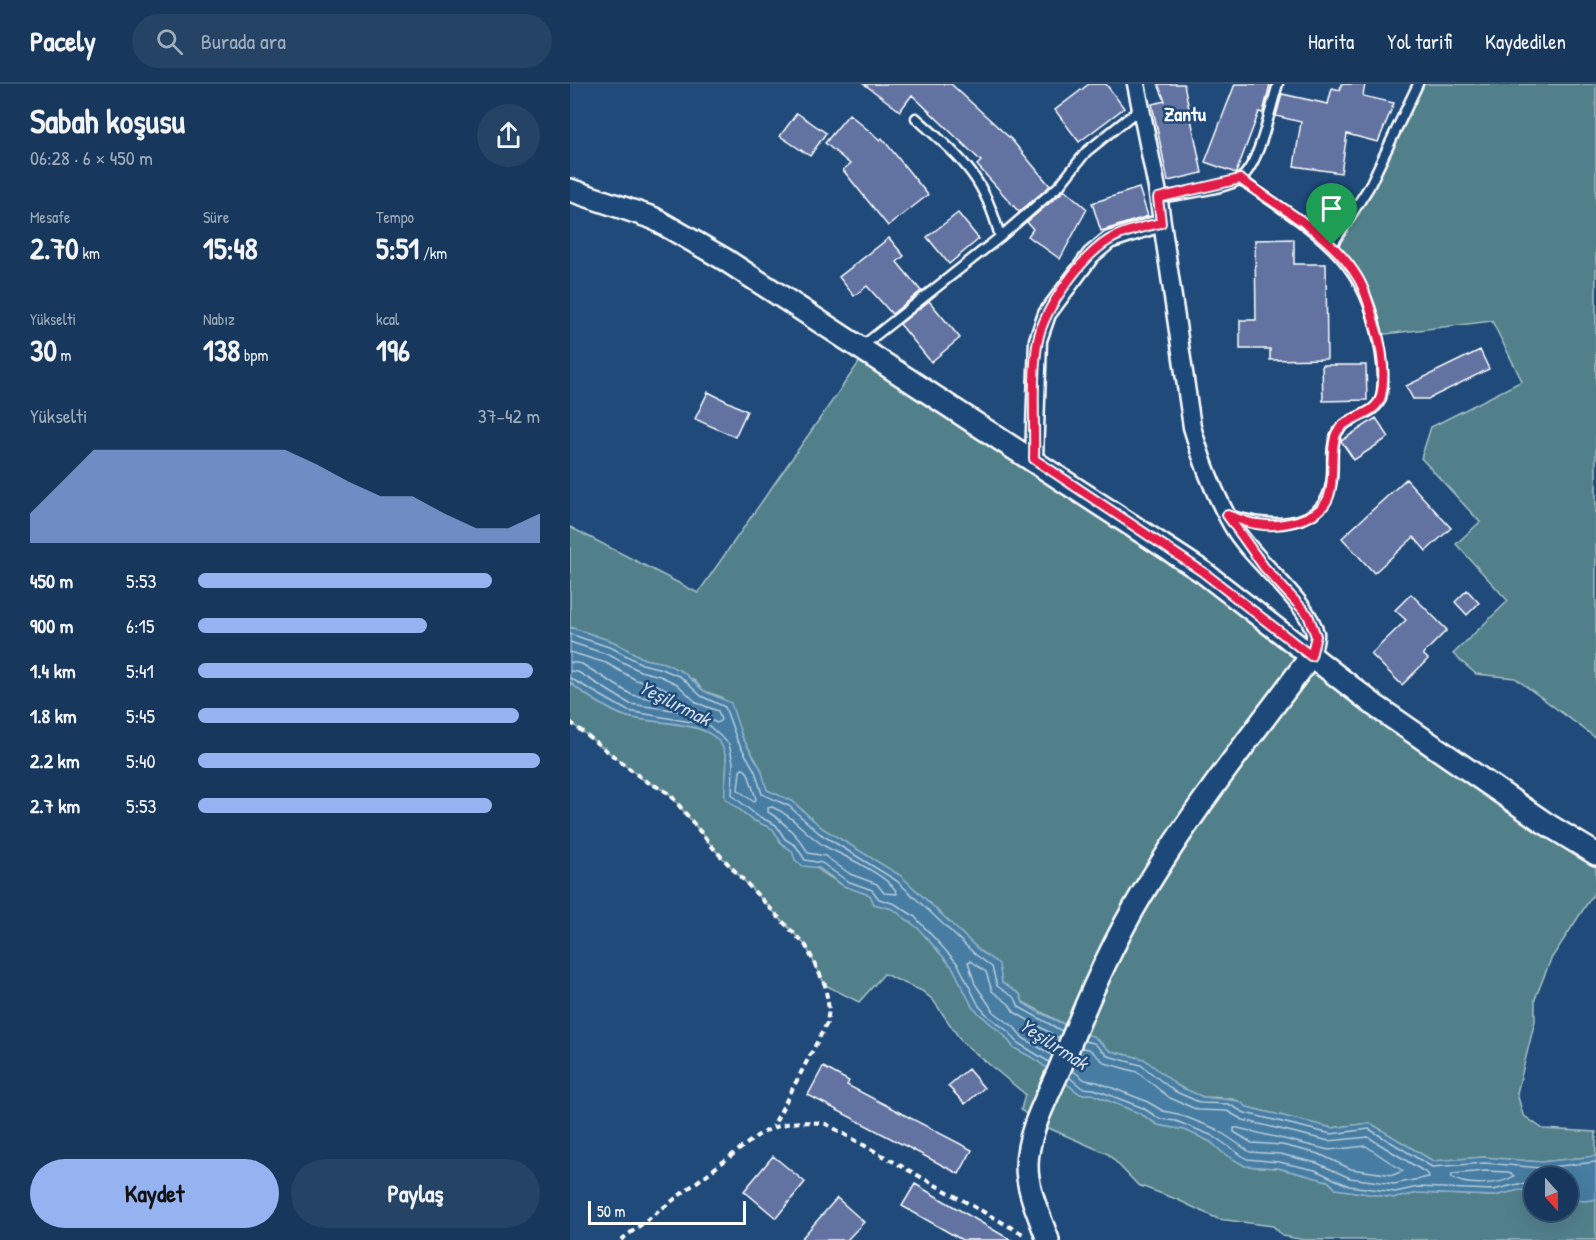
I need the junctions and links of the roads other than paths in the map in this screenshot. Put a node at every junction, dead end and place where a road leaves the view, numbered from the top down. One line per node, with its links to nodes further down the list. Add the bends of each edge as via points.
1 (1136, 84): 4 (street)
2 (1278, 84): 6 (lane, via 1256,156)
3 (1418, 84): 11 (lane, via 1369,187)
4 (1142, 107): 8 (street); 10 (lane, via 1086,153 1060,185)
5 (916, 118): 10 (lane, via 962,159 980,182 992,206)
6 (1240, 179): 8 (lane); 11 (lane)
7 (570, 190): 12 (street, via 652,218)
8 (1158, 198): 9 (street)
9 (1161, 223): 13 (street, via 1109,240 1090,255 1047,314 1038,340); 14 (street, via 1192,427 1200,458)
10 (1000, 237): 12 (lane)
11 (1332, 245): 14 (lane, via 1359,279 1368,301 1382,359 1381,396 1373,408 1336,433 1328,498 1317,510 1281,525 1257,524)
12 (861, 347): 13 (street)
13 (1034, 459): 15 (street, via 1203,572)
14 (1227, 515): 15 (street, via 1264,567 1308,615 1316,636)
15 (1311, 656): 16 (street, via 1545,823); 17 (street, via 1178,836 1133,909 1078,1023 1028,1150 1031,1192)
16 (1596, 854)
17 (1048, 1240)

